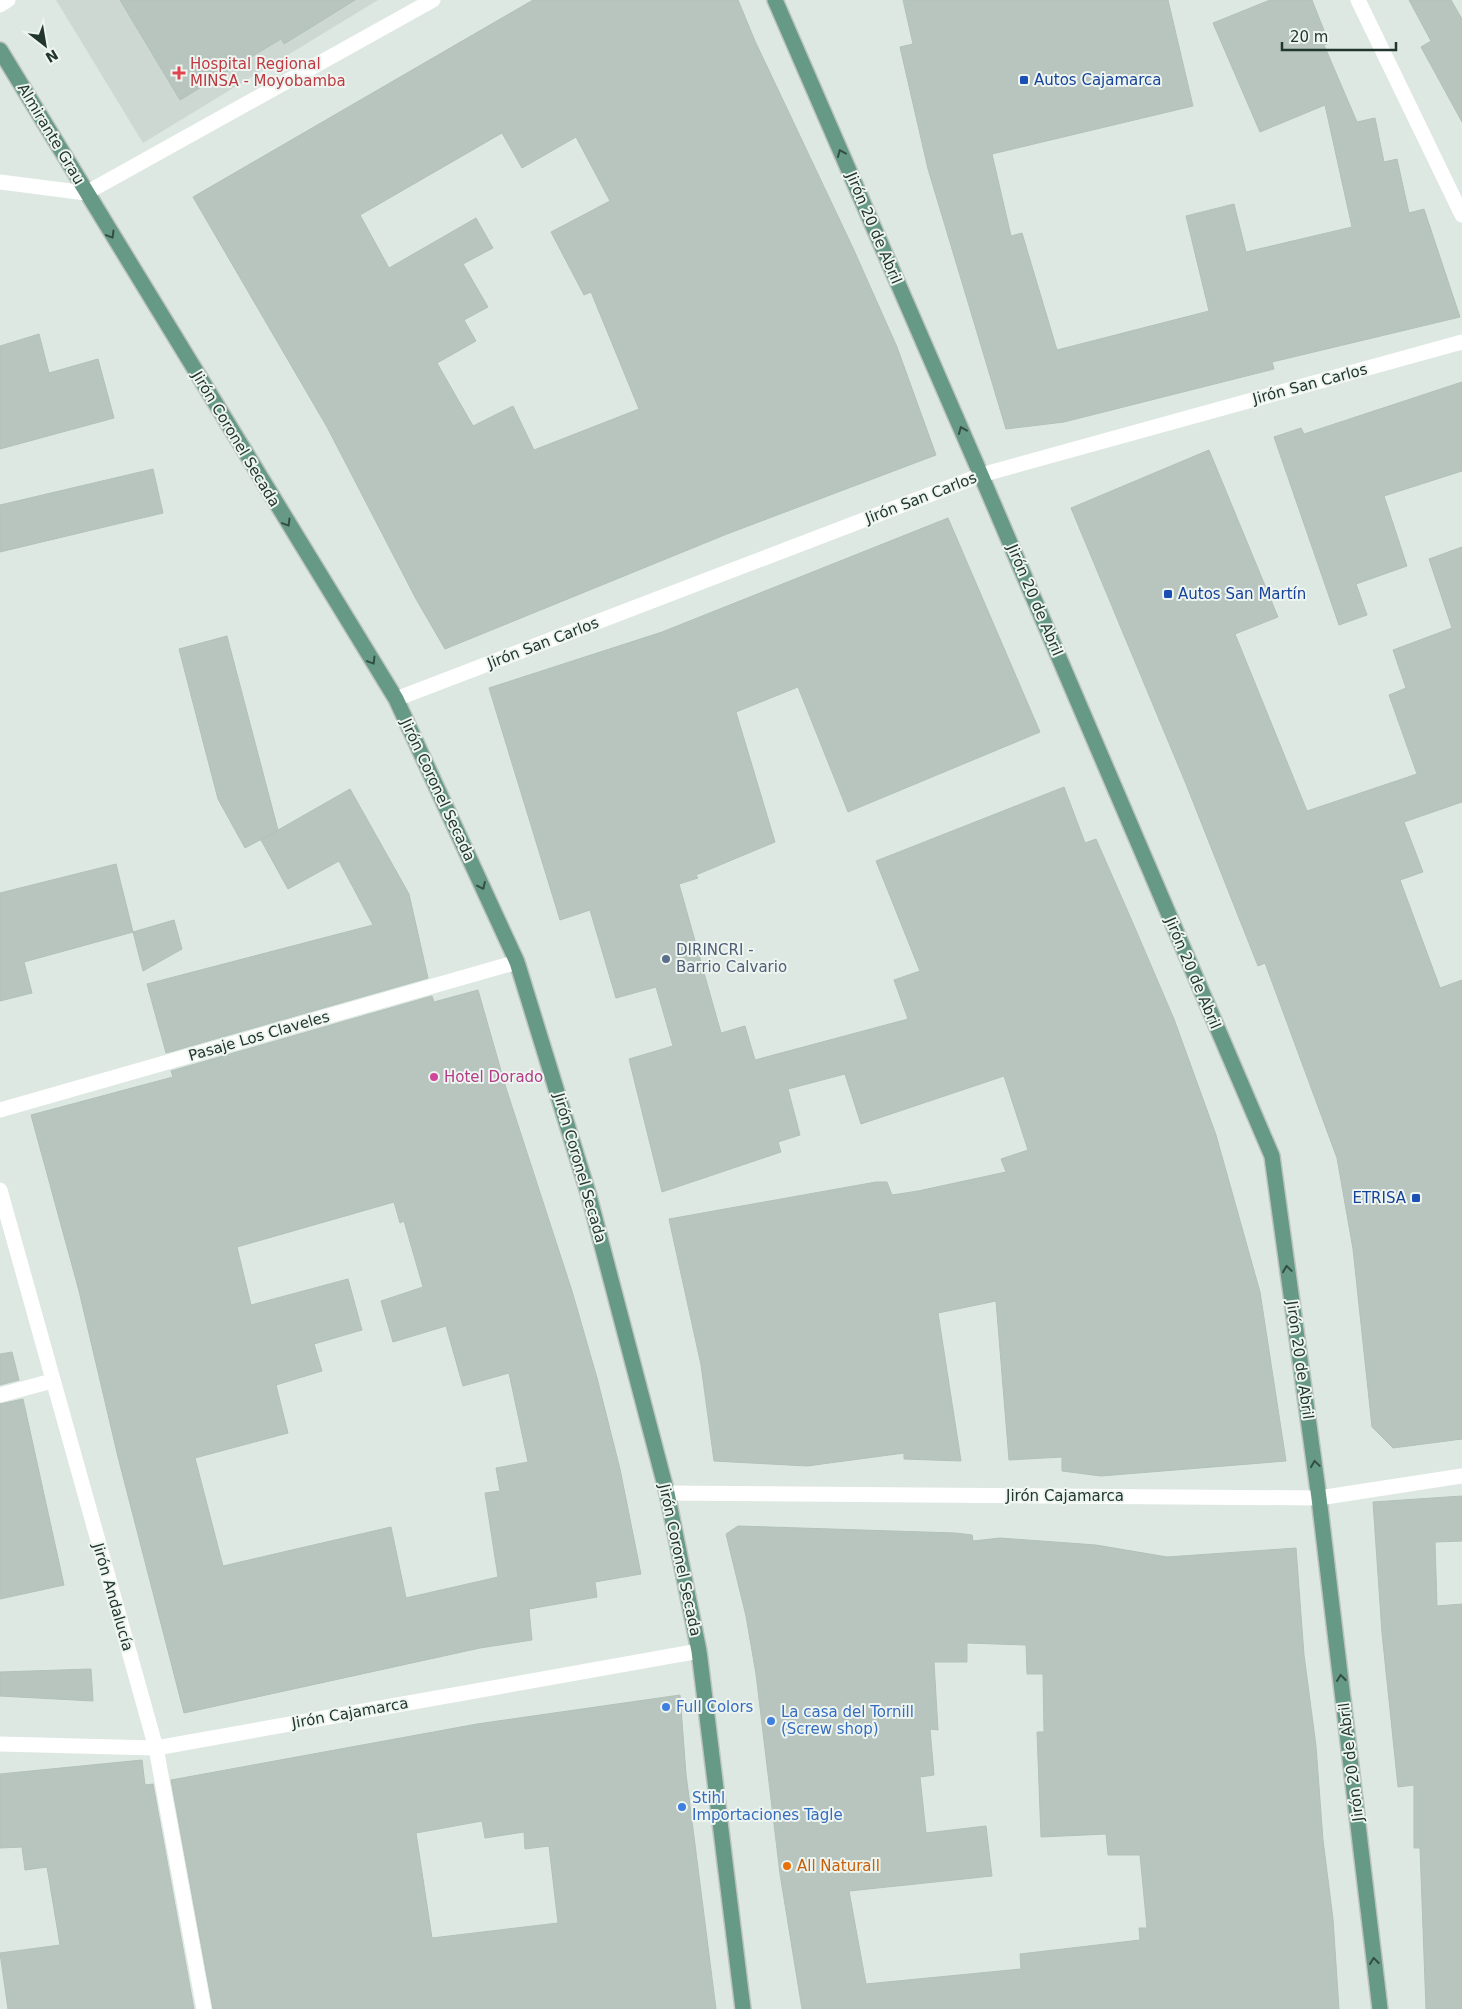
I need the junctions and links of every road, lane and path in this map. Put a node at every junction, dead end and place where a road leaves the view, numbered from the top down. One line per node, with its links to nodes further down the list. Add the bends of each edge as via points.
1 (8, 0): 5 (street)
2 (432, 0): 8 (street)
3 (775, 0): 11 (main road, Jirón 20 de Abril, one-way to 3)
4 (1358, 0): 9 (street)
5 (0, 5)
6 (0, 50): 8 (main road, Almirante Grau)
7 (0, 182): 8 (street)
8 (86, 193): 12 (main road, Jirón Coronel Secada, one-way to 12)
9 (1462, 215)
10 (1462, 342): 11 (street, Jirón San Carlos)
11 (981, 475): 12 (street, Jirón San Carlos); 20 (main road, Jirón 20 de Abril, one-way to 11, via 1272,1156)
12 (396, 699): 13 (main road, Jirón Coronel Secada, one-way to 13)
13 (517, 962): 14 (street, Pasaje Los Claveles); 19 (main road, Jirón Coronel Secada, via 589,1196)
14 (0, 1110)
15 (0, 1190): 16 (street, Jirón Andalucía)
16 (52, 1381): 17 (street); 23 (street, Jirón Andalucía)
17 (0, 1395)
18 (1462, 1476): 20 (street, Jirón Cajamarca)
19 (667, 1493): 20 (street, Jirón Cajamarca); 21 (main road, Jirón Coronel Secada)
20 (1319, 1498): 26 (main road, Jirón 20 de Abril, one-way to 20)
21 (699, 1651): 23 (street, Jirón Cajamarca); 25 (main road, Jirón Coronel Secada)
22 (0, 1744): 23 (street, Jirón Cajamarca)
23 (156, 1748): 24 (street, Jirón Andalucía)
24 (204, 2009)
25 (743, 2009)
26 (1380, 2009)

